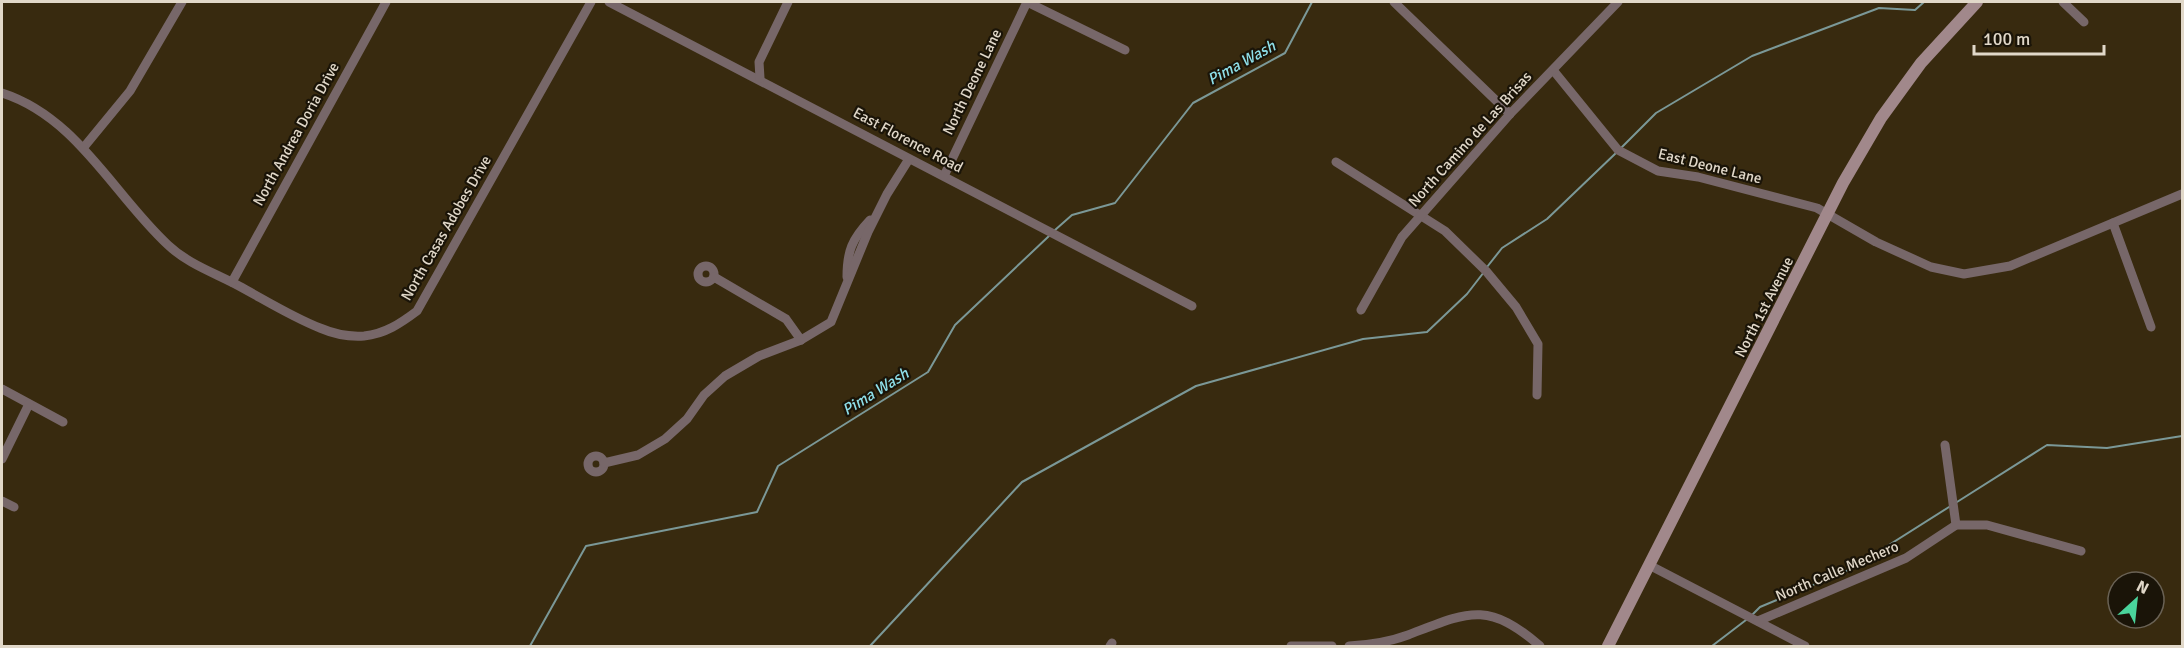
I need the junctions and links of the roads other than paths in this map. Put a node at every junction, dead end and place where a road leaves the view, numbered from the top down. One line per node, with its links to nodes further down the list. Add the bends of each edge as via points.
1 (182, 2): 17 (street, via 130,92)
2 (386, 2): 26 (street, North Andrea Doria Drive)
3 (591, 2): 26 (street, North Casas Adobes Drive, via 417,311 381,333 344,336 320,328)
4 (609, 2): 14 (street, East Florence Road)
5 (788, 2): 14 (street, via 759,63)
6 (1027, 2): 12 (street); 20 (street, North Deone Lane)
7 (1394, 2): 16 (street)
8 (1618, 2): 13 (street, North Camino de Las Brisas)
9 (1977, 2): 22 (main road, North 1st Avenue, via 1920,63 1891,104)
10 (2063, 2): 11 (street)
11 (2084, 22)
12 (1125, 50)
13 (1553, 70): 16 (street, North Camino de Las Brisas); 22 (street, East Deone Lane, via 1618,150 1658,171 1698,177)
14 (760, 78): 18 (street, East Florence Road)
15 (2, 93): 17 (street, North Casas Adobes Drive, via 34,108)
16 (1510, 114): 23 (street, North Camino de Las Brisas)
17 (84, 147): 26 (street, North Casas Adobes Drive, via 168,245 194,264)
18 (909, 159): 20 (street, East Florence Road); 30 (street, via 877,214 848,252 846,285 831,322)
19 (1336, 162): 23 (street)
20 (944, 176): 27 (street, East Florence Road)
21 (2182, 194): 24 (street, East Deone Lane)
22 (1828, 213): 24 (street, East Deone Lane, via 1876,242 1931,267 1964,274 2010,266); 42 (main road, North 1st Avenue)
23 (1421, 214): 28 (street, North Camino de Las Brisas, via 1402,237); 32 (street, via 1470,255 1516,307 1538,344)
24 (2113, 223): 29 (street)
25 (714, 277): 30 (street, via 786,319)
26 (232, 282)
27 (1192, 306)
28 (1361, 310)
29 (2151, 327)
30 (801, 340): 37 (street, via 759,356 725,376 665,439 639,455)
31 (2, 389): 33 (street)
32 (1537, 395)
33 (29, 404): 34 (street); 36 (street)
34 (63, 422)
35 (1945, 445): 40 (street)
36 (2, 459)
37 (604, 463)
38 (2, 501): 39 (street)
39 (14, 507)
40 (1956, 525): 41 (street, via 1987,525); 43 (street, North Calle Mechero, via 1906,558)
41 (2081, 551)
42 (1649, 565): 43 (street); 48 (main road, North 1st Avenue)
43 (1758, 621): 49 (street)
44 (1291, 646): 45 (street)
45 (1332, 646)
46 (1349, 646): 47 (street, via 1387,641 1460,615 1479,614 1505,620)
47 (1540, 646)
48 (1608, 646)
49 (1805, 646)

